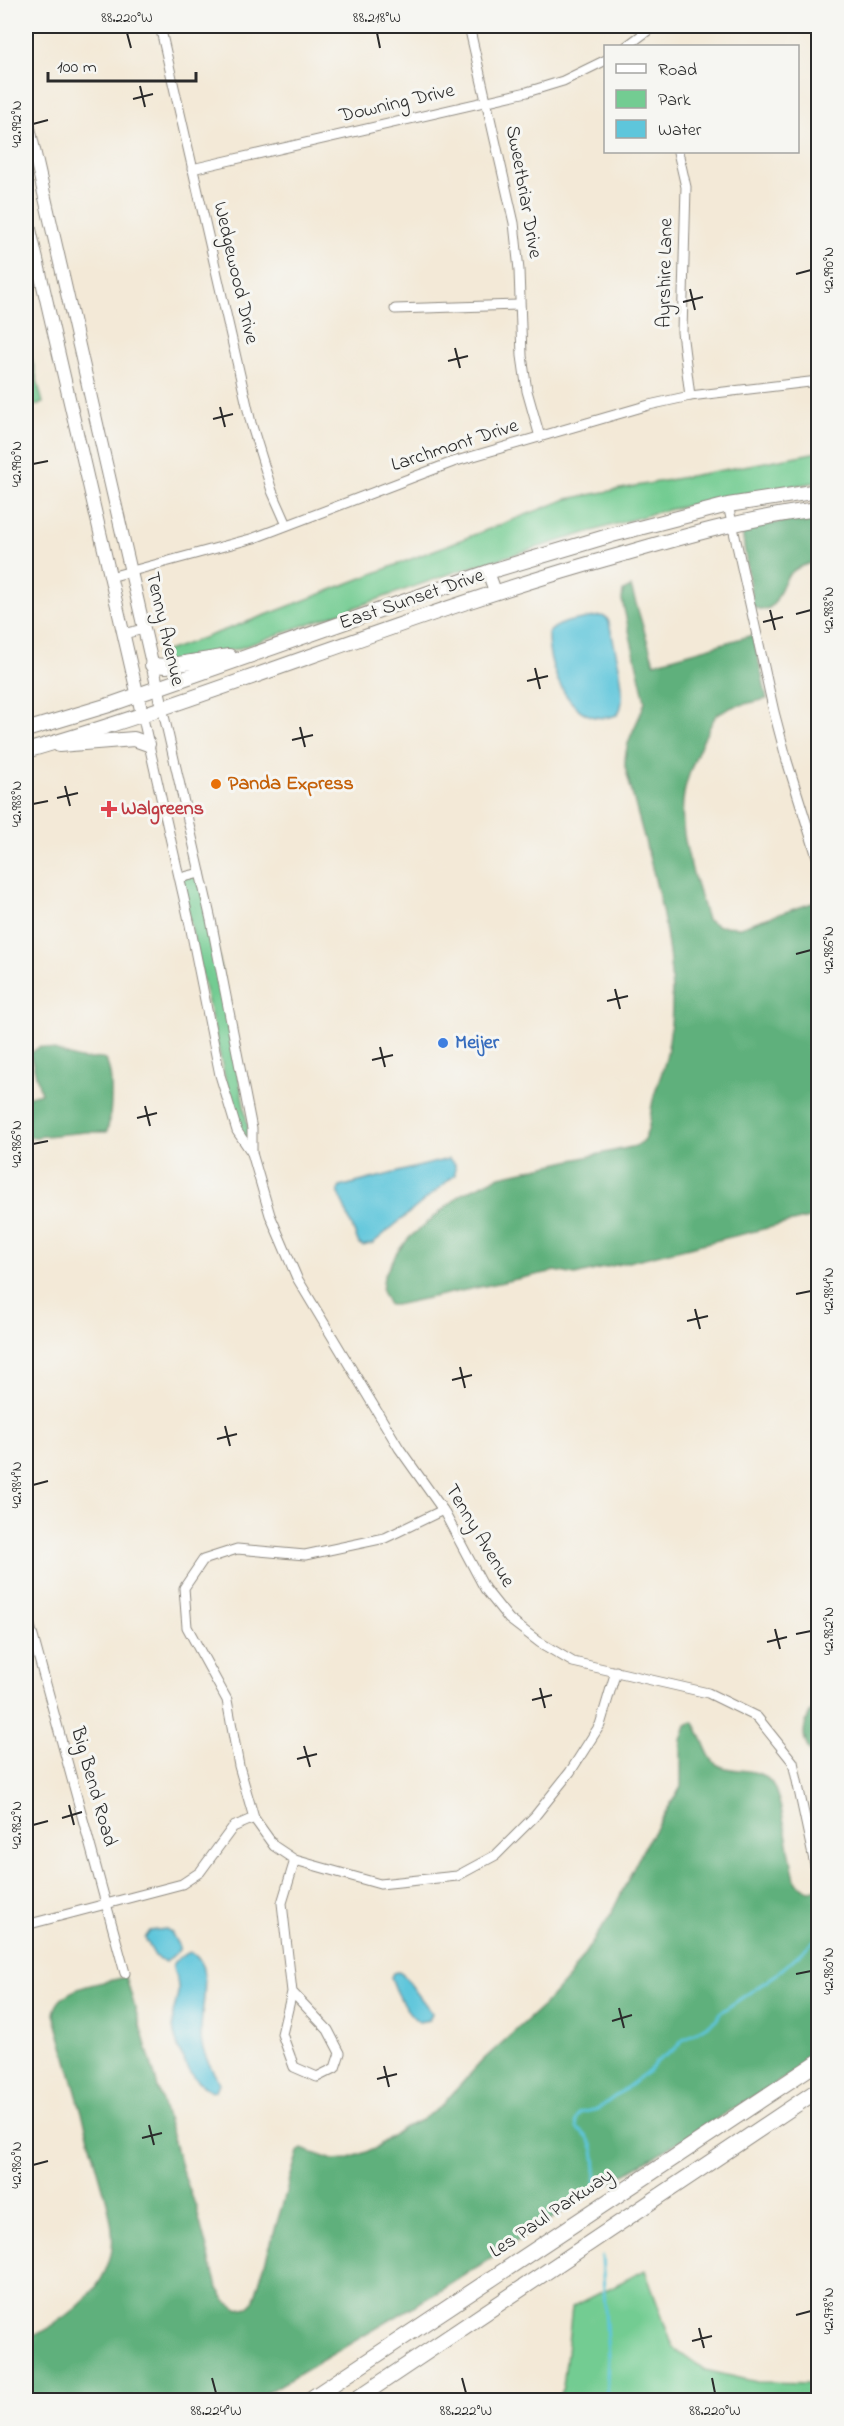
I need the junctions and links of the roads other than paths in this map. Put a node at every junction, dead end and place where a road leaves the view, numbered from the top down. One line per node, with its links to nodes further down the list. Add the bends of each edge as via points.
1 (160, 26): 9 (street, Wedgewood Drive)
2 (469, 26): 6 (street, Sweetbriar Drive)
3 (654, 26): 4 (street)
4 (628, 45)
5 (604, 61): 6 (street, Downing Drive, via 563,81)
6 (486, 102): 9 (street, Downing Drive); 11 (street, Sweetbriar Drive, via 514,223)
7 (26, 115): 21 (street, Tenny Avenue)
8 (678, 153): 14 (street, Ayrshire Lane, via 686,187 682,332)
9 (192, 169): 20 (street, Wedgewood Drive, via 250,423)
10 (26, 212): 23 (street, Tenny Avenue)
11 (519, 305): 12 (street); 15 (street, Sweetbriar Drive, via 524,374)
12 (395, 309)
13 (819, 381): 14 (street, Larchmont Drive)
14 (690, 396): 15 (street, Larchmont Drive)
15 (540, 437): 20 (street, Larchmont Drive, via 453,462)
16 (819, 490): 17 (main road, East Sunset Drive)
17 (728, 505): 19 (street); 22 (main road, East Sunset Drive)
18 (819, 509): 19 (main road, East Sunset Drive)
19 (732, 524): 24 (main road, East Sunset Drive); 37 (street, via 774,712)
20 (287, 525): 21 (street, Larchmont Drive, via 220,549)
21 (131, 571): 23 (street, Larchmont Drive); 25 (street, Tenny Avenue)
22 (488, 572): 24 (street); 27 (main road, East Sunset Drive)
23 (110, 577): 26 (street, Tenny Avenue)
24 (495, 591): 31 (main road, East Sunset Drive)
25 (144, 629): 26 (street); 28 (street, Tenny Avenue)
26 (123, 634): 30 (street, Tenny Avenue)
27 (249, 655): 28 (main road); 29 (main road, East Sunset Drive)
28 (152, 665): 29 (street, Tenny Avenue)
29 (157, 687): 30 (main road, East Sunset Drive); 31 (street, Tenny Avenue)
30 (137, 694): 32 (street, Tenny Avenue); 33 (main road, East Sunset Drive)
31 (162, 707): 32 (main road, East Sunset Drive); 38 (street, Tenny Avenue)
32 (142, 714): 34 (street, Tenny Avenue); 35 (main road, East Sunset Drive)
33 (26, 730)
34 (148, 744): 35 (main road, via 134,739); 39 (street, Tenny Avenue)
35 (45, 746): 36 (main road, East Sunset Drive)
36 (26, 751)
37 (819, 860)
38 (200, 873): 39 (street); 40 (street, Tenny Avenue)
39 (180, 878): 41 (street, Tenny Avenue)
40 (227, 1006): 41 (street); 42 (street, Tenny Avenue, via 252,1129)
41 (206, 1011): 42 (street, Tenny Avenue, via 227,1104 237,1131)
42 (252, 1153): 43 (street, Tenny Avenue, via 279,1240 303,1290 399,1448)
43 (443, 1510): 45 (street, Tenny Avenue, via 485,1589 508,1619 573,1662); 46 (street, via 385,1538 305,1555 237,1549 203,1560 184,1588 187,1627 227,1700 239,1766)
44 (26, 1611): 51 (street, Big Bend Road)
45 (616, 1671): 47 (street, Tenny Avenue, via 708,1693 757,1717 793,1762); 49 (street, via 600,1725 570,1772 536,1816 496,1855 457,1876 380,1884)
46 (254, 1818): 49 (street, via 274,1846); 51 (street, via 233,1827 200,1872 182,1884)
47 (808, 1831): 48 (street, Tenny Avenue); 50 (street, Tenny Avenue)
48 (819, 1854)
49 (296, 1860): 54 (street, via 282,1903)
50 (819, 1879)
51 (107, 1904): 52 (street); 53 (street, Big Bend Road)
52 (26, 1926)
53 (125, 1973)
54 (292, 1992): 54 (street, via 282,2034 294,2067 317,2077 335,2068 339,2053 328,2030)
55 (819, 2062): 59 (main road, Les Paul Parkway)
56 (819, 2080): 58 (main road)
57 (819, 2090): 58 (main road)
58 (739, 2143): 60 (main road)
59 (309, 2400)
60 (355, 2400)

